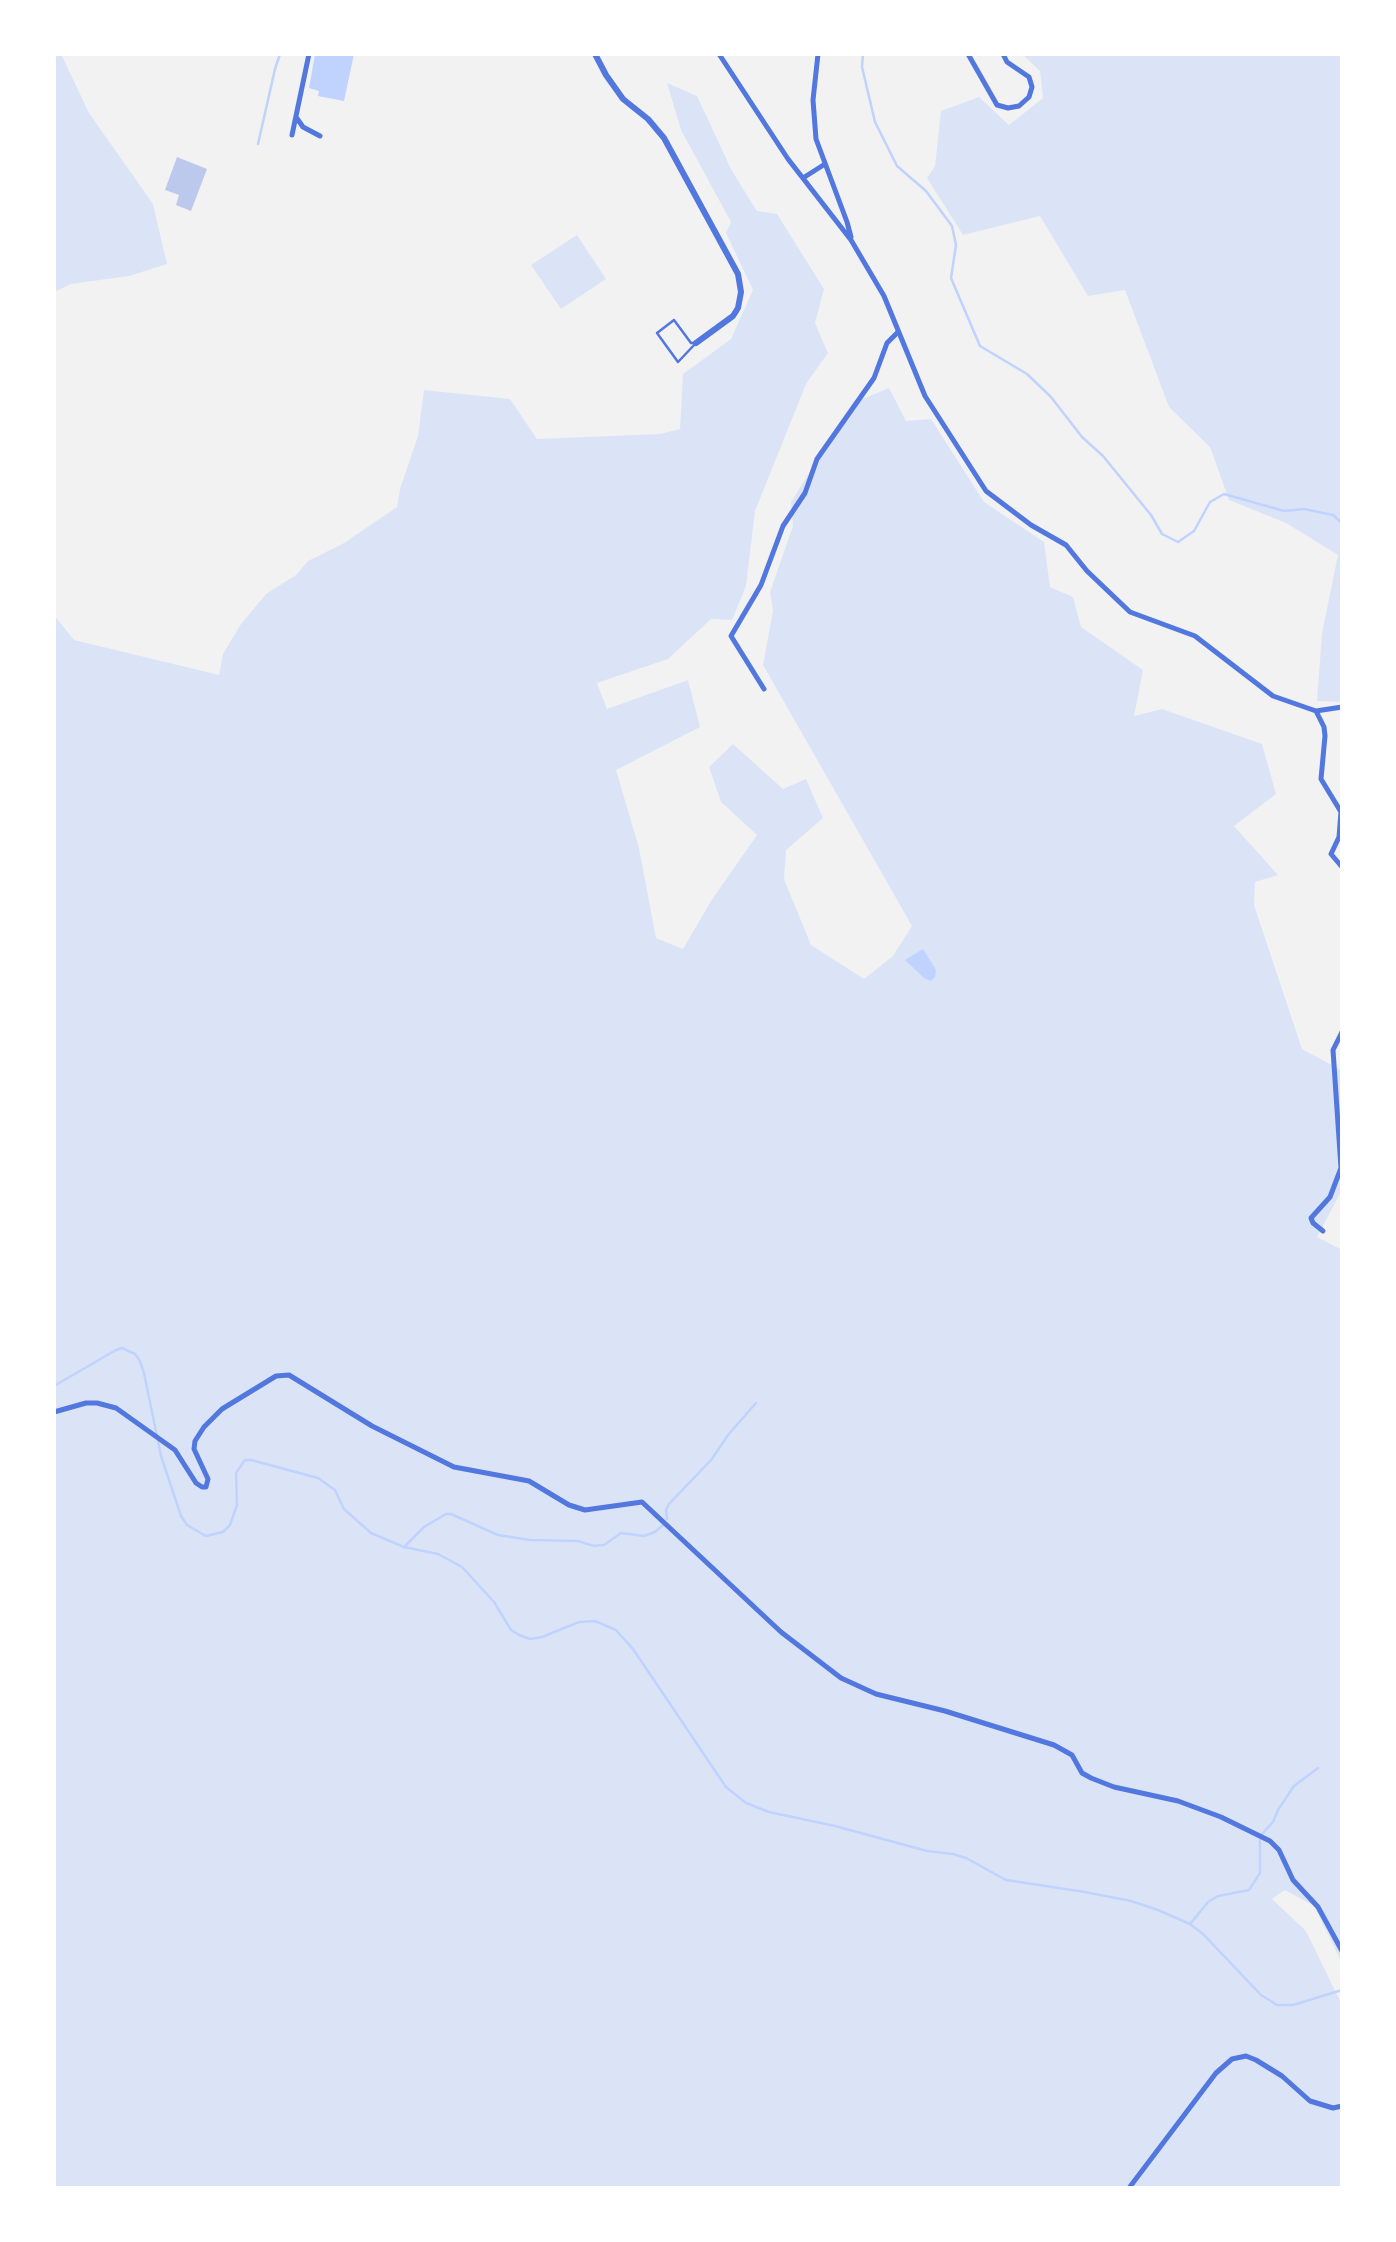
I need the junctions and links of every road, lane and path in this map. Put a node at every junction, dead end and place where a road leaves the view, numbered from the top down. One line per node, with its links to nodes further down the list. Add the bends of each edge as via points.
1 (309, 54): 7 (street)
2 (595, 54): 14 (street, via 623,99 664,138 738,274 741,292 733,316)
3 (719, 54): 11 (street)
4 (818, 54): 10 (street, via 814,122)
5 (968, 54): 6 (street, via 998,105 1019,106 1029,97 1029,77)
6 (1003, 54)
7 (296, 117): 8 (street); 9 (street)
8 (292, 135)
9 (320, 136)
10 (825, 164): 11 (street); 12 (street)
11 (803, 178): 12 (street)
12 (851, 240): 13 (street, via 884,296)
13 (898, 332): 15 (street, via 887,343 874,378 817,459 805,493 783,526 761,586 731,636); 17 (street, via 925,396 986,491 1066,545 1130,612 1195,636 1273,696)
14 (696, 343): 14 (lane, via 678,362 657,333 674,320 691,343)
15 (764, 689)
16 (1342, 707): 17 (street)
17 (1316, 711): 18 (street, via 1325,736 1321,779 1341,812 1339,837 1331,853)
18 (1342, 867)
19 (1342, 1032): 20 (street, via 1333,1050 1340,1168 1329,1197 1311,1218)
20 (1322, 1231)
21 (54, 1412): 22 (street, via 86,1403 108,1405 175,1450 202,1487 208,1479 194,1449 204,1427 222,1409 276,1376 289,1375 372,1426 454,1467 529,1481 585,1510 642,1502 781,1632 841,1678 876,1694 1061,1748 1091,1778 1178,1801 1270,1841 1293,1880 1318,1907)
22 (1342, 1951)
23 (1342, 2106): 24 (street, via 1310,2101 1256,2060 1246,2056 1232,2059 1216,2073)
24 (1129, 2188)

